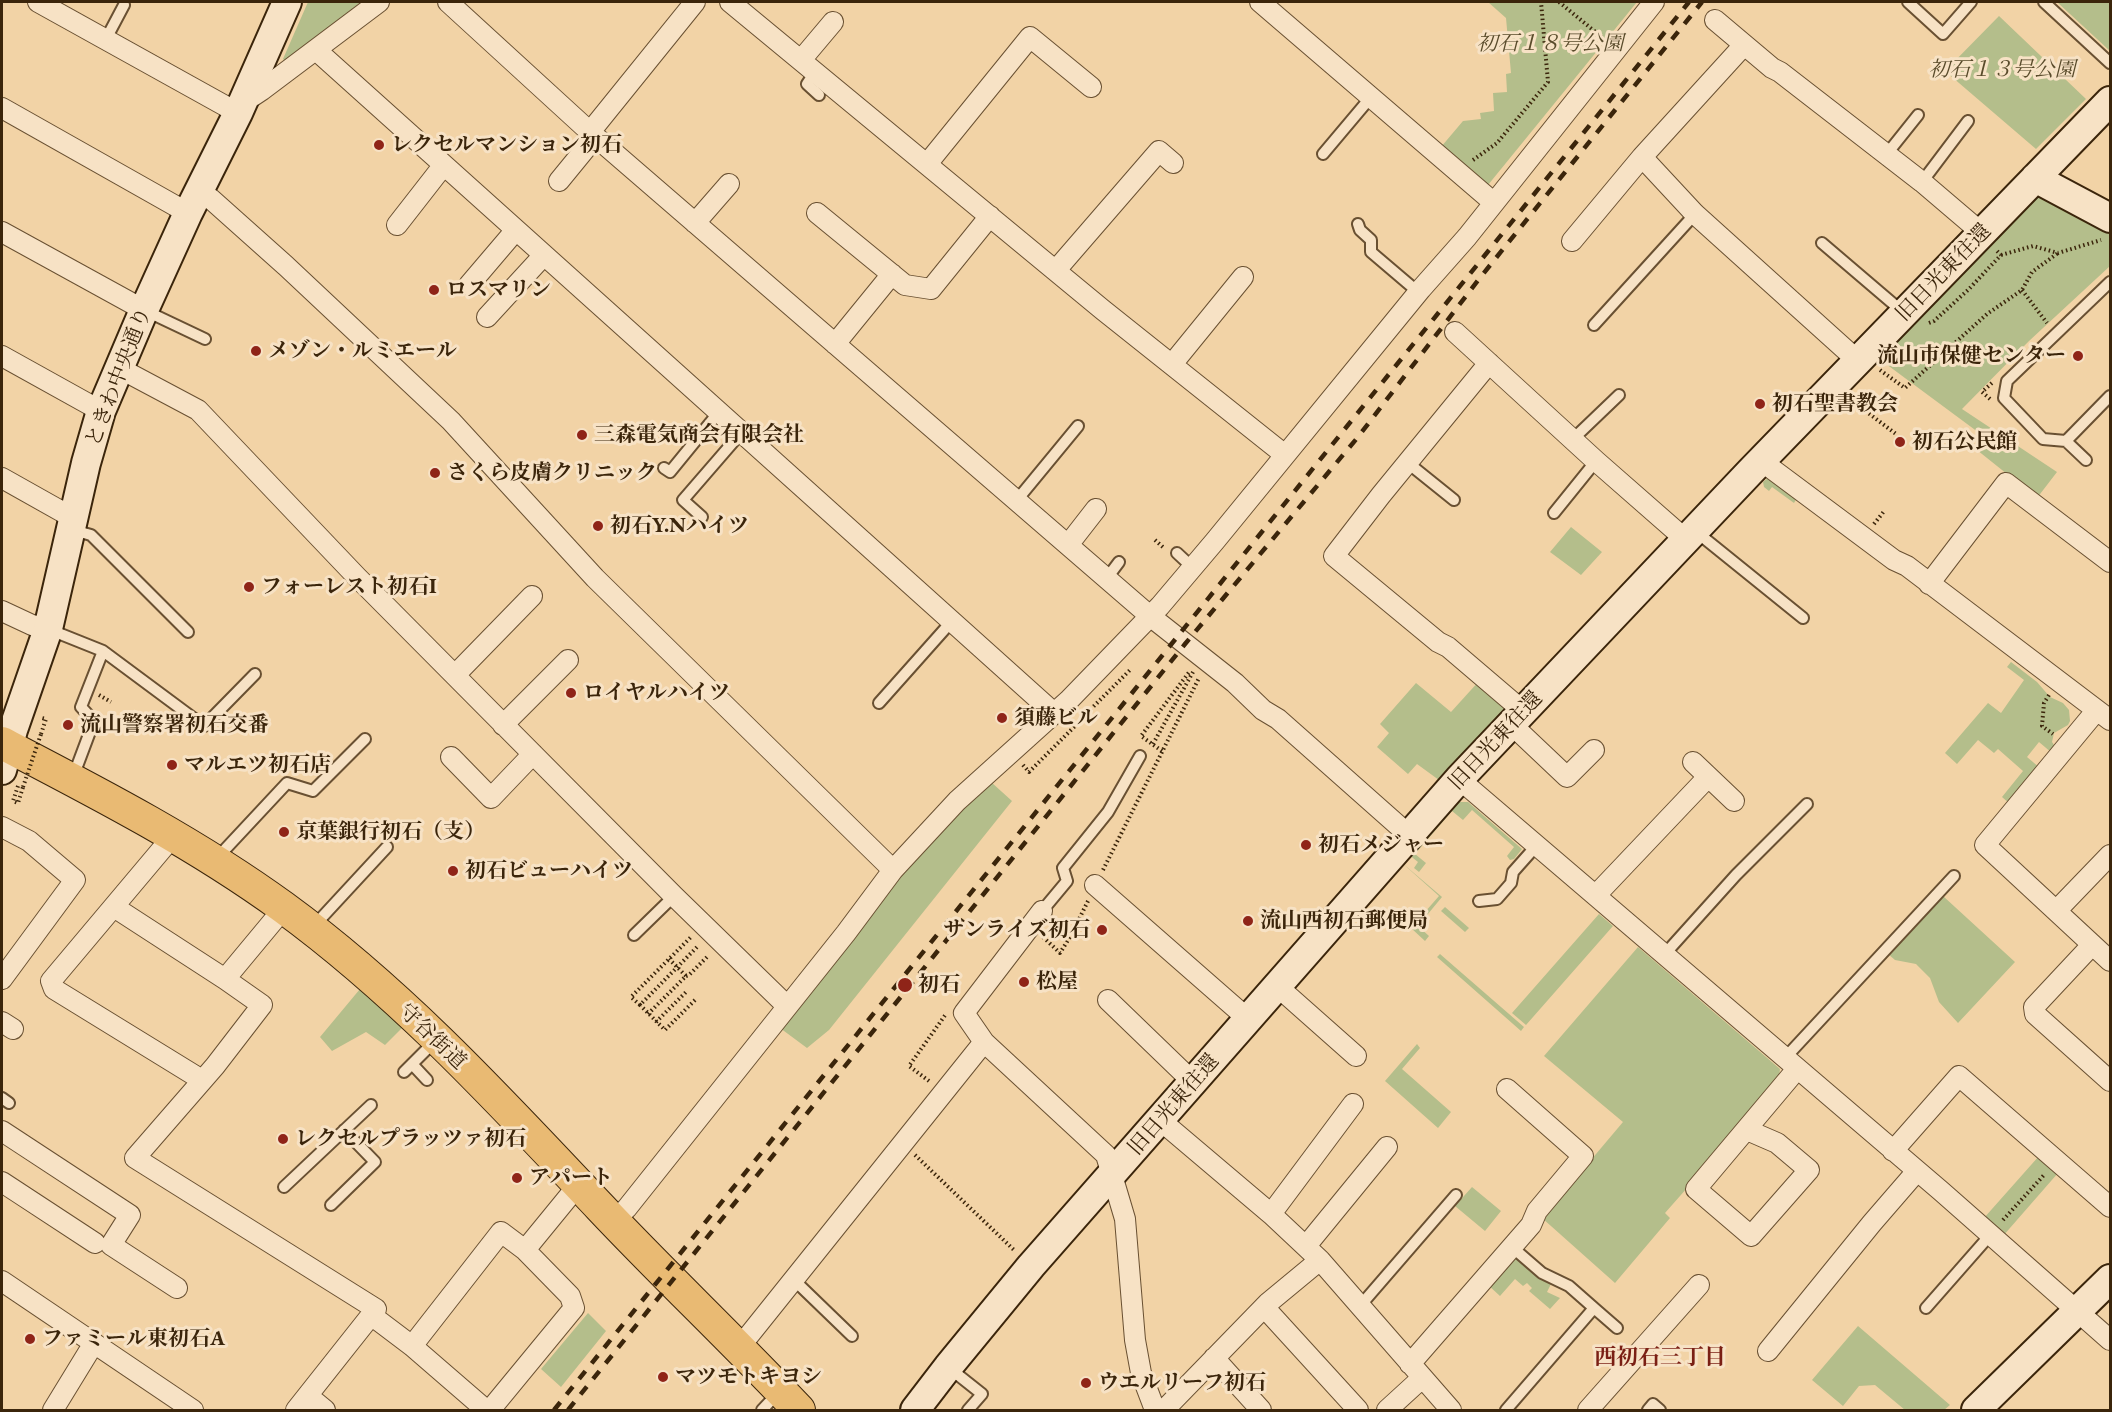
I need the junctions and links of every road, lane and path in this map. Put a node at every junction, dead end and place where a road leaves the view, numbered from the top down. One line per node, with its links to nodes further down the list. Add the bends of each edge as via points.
1 (379, 2): 20 (street)
2 (448, 2): 31 (street)
3 (695, 2): 31 (street)
4 (1260, 2): 24 (street, via 1289,18)
5 (1541, 2): 38 (path, via 1548,82 1497,143)
6 (1559, 2): 19 (path)
7 (1654, 2): 19 (street)
8 (1908, 2): 9 (lane, via 1943,34)
9 (1971, 2)
10 (2044, 2): 21 (lane)
11 (43, 3): 17 (street)
12 (736, 3): 22 (street)
13 (279, 4): 27 (street, ときわ中央通り)
14 (124, 5): 17 (lane)
15 (1715, 20): 18 (street)
16 (833, 22): 22 (street)
17 (106, 39): 27 (street)
18 (1744, 45): 33 (street); 34 (street)
19 (1616, 49): 44 (street)
20 (316, 50): 27 (street); 37 (street)
21 (2110, 63)
22 (808, 66): 25 (lane, via 807,84); 36 (street)
23 (1092, 87): 36 (street, via 1030,37)
24 (1366, 88): 32 (lane); 38 (street)
25 (819, 95)
26 (2110, 101): 39 (street, 旧日光東往還)
27 (243, 103): 43 (street, ときわ中央通り)
28 (2, 108): 43 (street)
29 (1918, 115): 33 (lane)
30 (1968, 121): 41 (lane)
31 (593, 134): 40 (street); 48 (street)
32 (1323, 154)
33 (1886, 155): 41 (street)
34 (1642, 157): 46 (street); 55 (street)
35 (1173, 162): 60 (street, via 1159,151)
36 (927, 164): 47 (street)
37 (443, 166): 50 (street); 52 (street)
38 (1459, 172): 44 (street)
39 (2036, 178): 51 (street); 54 (street, 旧日光東往還)
40 (559, 182)
41 (1922, 182): 54 (street)
42 (729, 184): 48 (street)
43 (193, 202): 67 (street, ときわ中央通り); 155 (street, via 211,199 451,421 590,583)
44 (1493, 202): 66 (street)
45 (816, 213): 61 (street)
46 (1695, 214): 70 (lane); 78 (street)
47 (990, 216): 60 (street); 61 (street, via 976,243 932,289 905,285)
48 (695, 223): 74 (street)
49 (1358, 224): 66 (lane, via 1371,240 1371,252)
50 (397, 225)
51 (2106, 228): 57 (path)
52 (515, 231): 58 (street); 64 (street)
53 (2, 232): 67 (street)
54 (1983, 234): 68 (street, 旧日光東往還)
55 (1572, 241)
56 (1822, 243): 68 (lane)
57 (2058, 253): 59 (path, via 2033,246); 65 (path, via 2032,272)
58 (544, 255): 69 (street); 84 (street)
59 (2001, 255)
60 (1056, 270): 76 (street)
61 (892, 274): 74 (street)
62 (1243, 277): 76 (street)
63 (2110, 282): 72 (lane)
64 (469, 285)
65 (2022, 290): 72 (path); 78 (path, via 1987,314 1905,388)
66 (1418, 291): 90 (street)
67 (144, 310): 73 (lane); 79 (street, ときわ中央通り)
68 (1904, 314): 78 (street, 旧日光東往還)
69 (488, 317)
70 (1594, 325)
71 (1455, 332): 77 (street)
72 (2058, 332): 89 (lane, via 2007,381 2004,398 2043,439)
73 (205, 339)
74 (835, 344): 97 (street)
75 (2, 356): 83 (street)
76 (1173, 363): 90 (street)
77 (1489, 363): 88 (street); 94 (street)
78 (1866, 363): 91 (street, 旧日光東往還)
79 (119, 368): 83 (street, ときわ中央通り); 122 (street, via 198,410)
80 (1619, 394): 88 (lane)
81 (1843, 395): 87 (path)
82 (2110, 396): 89 (lane)
83 (101, 411): 102 (street, ときわ中央通り)
84 (719, 412): 86 (street); 95 (lane, via 670,472)
85 (1078, 426): 97 (lane)
86 (741, 433): 101 (lane, via 683,500); 115 (street, via 785,479)
87 (1896, 434)
88 (1572, 440): 93 (street)
89 (2066, 441): 92 (lane)
90 (1285, 454): 108 (street)
91 (1762, 459): 103 (street, 旧日光東往還); 110 (street)
92 (2086, 460)
93 (1596, 461): 100 (lane); 103 (street)
94 (1408, 463): 98 (lane); 128 (street, via 1334,556 1448,647)
95 (664, 468)
96 (2, 478): 102 (street)
97 (1017, 500): 104 (street)
98 (1454, 500)
99 (1096, 509): 104 (street)
100 (1554, 513)
101 (702, 518)
102 (73, 524): 116 (street, ときわ中央通り); 117 (lane, via 91,535)
103 (1690, 535): 114 (lane); 128 (street, 旧日光東往還)
104 (1068, 545): 109 (street)
105 (1177, 553): 108 (lane)
106 (1119, 562): 109 (lane)
107 (2110, 562): 110 (street, via 2006,483)
108 (1192, 567): 113 (street)
109 (1107, 578): 113 (street)
110 (1929, 584): 126 (street)
111 (532, 596): 122 (street)
112 (2, 611): 116 (street)
113 (1150, 616): 125 (street); 150 (street, via 1235,682)
114 (1803, 618)
115 (952, 621): 124 (lane); 125 (street)
116 (48, 629): 118 (lane); 139 (street, ときわ中央通り)
117 (188, 632)
118 (103, 651): 121 (lane, via 204,726); 144 (lane, via 81,707 94,721)
119 (568, 660): 130 (street)
120 (1195, 669): 132 (path); 132 (path, via 1141,735); 135 (path, via 1202,672)
121 (255, 674)
122 (455, 675): 130 (street)
123 (2052, 691): 133 (path, via 2044,703 2042,726)
124 (879, 703)
125 (1055, 714): 155 (street, via 957,801)
126 (2106, 715): 133 (street)
127 (1084, 717): 140 (path, via 1029,772)
128 (1517, 718): 134 (street, via 1567,777); 143 (street, 旧日光東往還)
129 (46, 719): 139 (path, bridge, via 41,734)
130 (503, 725): 136 (street)
131 (365, 738): 154 (lane, via 313,791 287,783)
132 (1153, 744): 135 (path)
133 (2067, 746): 163 (street, via 1985,845)
134 (1594, 750)
135 (1162, 751): 157 (path)
136 (533, 754): 138 (street, via 491,798); 159 (street)
137 (1140, 756): 164 (lane, via 1108,812 1064,868 1067,880)
138 (451, 757)
139 (9, 762): 144 (main road, 守谷街道); 145 (path, via 18,803)
140 (1021, 762)
141 (1693, 762): 142 (street)
142 (1708, 777): 146 (street); 158 (street)
143 (1459, 779): 150 (street, 旧日光東往還); 151 (street)
144 (72, 780): 149 (main road, 守谷街道, via 115,811)
145 (14, 801)
146 (1734, 801)
147 (1807, 804): 170 (lane, via 1736,875)
148 (2, 827): 175 (street, via 67,865 75,880)
149 (172, 836): 154 (main road, 守谷街道); 161 (street)
150 (1410, 836): 177 (street, 旧日光東往還)
151 (1537, 845): 158 (street); 160 (lane, via 1513,872 1511,883 1497,899)
152 (387, 847): 165 (lane)
153 (2110, 855): 163 (street)
154 (215, 861): 162 (main road, 守谷街道)
155 (893, 870): 182 (street)
156 (1954, 876): 190 (lane)
157 (1095, 885): 166 (path, via 1060,953); 185 (street)
158 (1596, 895): 170 (street)
159 (674, 896): 167 (lane); 168 (street)
160 (1479, 901)
161 (114, 907): 176 (street); 191 (street, via 71,964 51,981 54,989)
162 (284, 908): 165 (main road, 守谷街道); 176 (street)
163 (2057, 910): 169 (street)
164 (1042, 911): 188 (street, via 964,1013)
165 (310, 929): 187 (main road, 守谷街道)
166 (1037, 932)
167 (634, 935)
168 (708, 937): 171 (path); 173 (path); 174 (path); 182 (street)
169 (2092, 945): 172 (street); 193 (street, via 2034,1007 2035,1014)
170 (1664, 956): 190 (street)
171 (669, 959): 173 (path); 181 (path, via 631,997)
172 (2110, 961)
173 (677, 968): 174 (path); 181 (path)
174 (686, 976): 184 (path)
175 (2, 979)
176 (225, 979): 191 (street, via 262,1005)
177 (1277, 986): 185 (street, 旧日光東往還); 189 (street)
178 (686, 992): 186 (path)
179 (695, 1000): 186 (path, via 665,1030)
180 (1108, 1000): 194 (street)
181 (640, 1005): 184 (path)
182 (787, 1006): 216 (street, via 762,1027)
183 (949, 1011): 195 (path, via 909,1066)
184 (648, 1014): 186 (path)
185 (1248, 1019): 194 (street, 旧日光東往還)
186 (656, 1022)
187 (436, 1039): 192 (lane, via 408,1068); 210 (main road, 守谷街道)
188 (984, 1042): 203 (street); 208 (street, via 1106,1155)
189 (1356, 1056)
190 (1791, 1064): 201 (street); 205 (street)
191 (202, 1080): 234 (street, via 135,1158 376,1309)
192 (427, 1080)
193 (2110, 1081)
194 (1193, 1082): 199 (street, 旧日光東往還)
195 (934, 1084)
196 (1507, 1089): 220 (street, via 1583,1156)
197 (1353, 1104): 215 (street)
198 (371, 1105): 200 (lane)
199 (1160, 1120): 208 (street, 旧日光東往還); 215 (street)
200 (344, 1130): 211 (lane); 213 (lane, via 375,1162)
201 (1747, 1130): 201 (street, via 1696,1189 1751,1236 1809,1170 1777,1143)
202 (2, 1131): 228 (street, via 130,1215 111,1245)
203 (902, 1142): 223 (path); 224 (street)
204 (1387, 1147): 219 (street)
205 (1893, 1151): 206 (street, via 1959,1076); 207 (street)
206 (2057, 1160): 214 (street); 217 (path)
207 (1917, 1171): 217 (street); 241 (street)
208 (1113, 1175): 223 (street, 旧日光東往還); 253 (street, via 1125,1219 1135,1340 1141,1373)
209 (2, 1182): 218 (street)
210 (579, 1185): 216 (main road, 守谷街道); 221 (street)
211 (284, 1187)
212 (1456, 1195): 229 (lane)
213 (331, 1205)
214 (2110, 1207)
215 (1271, 1214): 219 (street)
216 (614, 1221): 240 (main road, 守谷街道)
217 (1991, 1234): 232 (lane); 233 (street)
218 (94, 1243)
219 (1305, 1246): 222 (street)
220 (1512, 1247): 231 (lane); 244 (street)
221 (525, 1250): 239 (street, via 501,1232); 250 (street, via 570,1296 574,1308)
222 (1320, 1260): 229 (street); 230 (street)
223 (1031, 1266): 243 (street, 旧日光東往還, via 985,1331)
224 (793, 1279): 236 (lane); 240 (street)
225 (2110, 1280): 233 (street)
226 (2, 1281): 238 (street)
227 (1699, 1285): 260 (street)
228 (177, 1288)
229 (1360, 1305): 244 (street)
230 (1264, 1307): 242 (street); 256 (street)
231 (1594, 1308): 235 (lane); 259 (lane)
232 (1926, 1308)
233 (2078, 1311): 237 (street); 263 (street)
234 (371, 1315): 239 (street); 245 (street)
235 (1617, 1328)
236 (852, 1336)
237 (2110, 1340)
238 (94, 1343): 247 (street); 248 (street)
239 (412, 1346): 250 (street)
240 (738, 1349): 246 (main road, 守谷街道)
241 (1768, 1352)
242 (1214, 1358): 254 (street); 255 (street)
243 (948, 1366): 251 (street, 旧日光東往還); 252 (lane, via 982,1394)
244 (1416, 1371): 257 (street); 258 (street)
245 (302, 1403): 249 (street)
246 (780, 1404)
247 (53, 1410)
248 (193, 1410)
249 (324, 1410)
250 (488, 1410)
251 (915, 1410)
252 (968, 1410)
253 (1155, 1410)
254 (1164, 1410)
255 (1261, 1410)
256 (1358, 1410)
257 (1387, 1410)
258 (1451, 1410)
259 (1506, 1410)
260 (1588, 1410)
261 (1648, 1410): 262 (lane, via 1653,1404)
262 (1660, 1410)
263 (1976, 1410)

